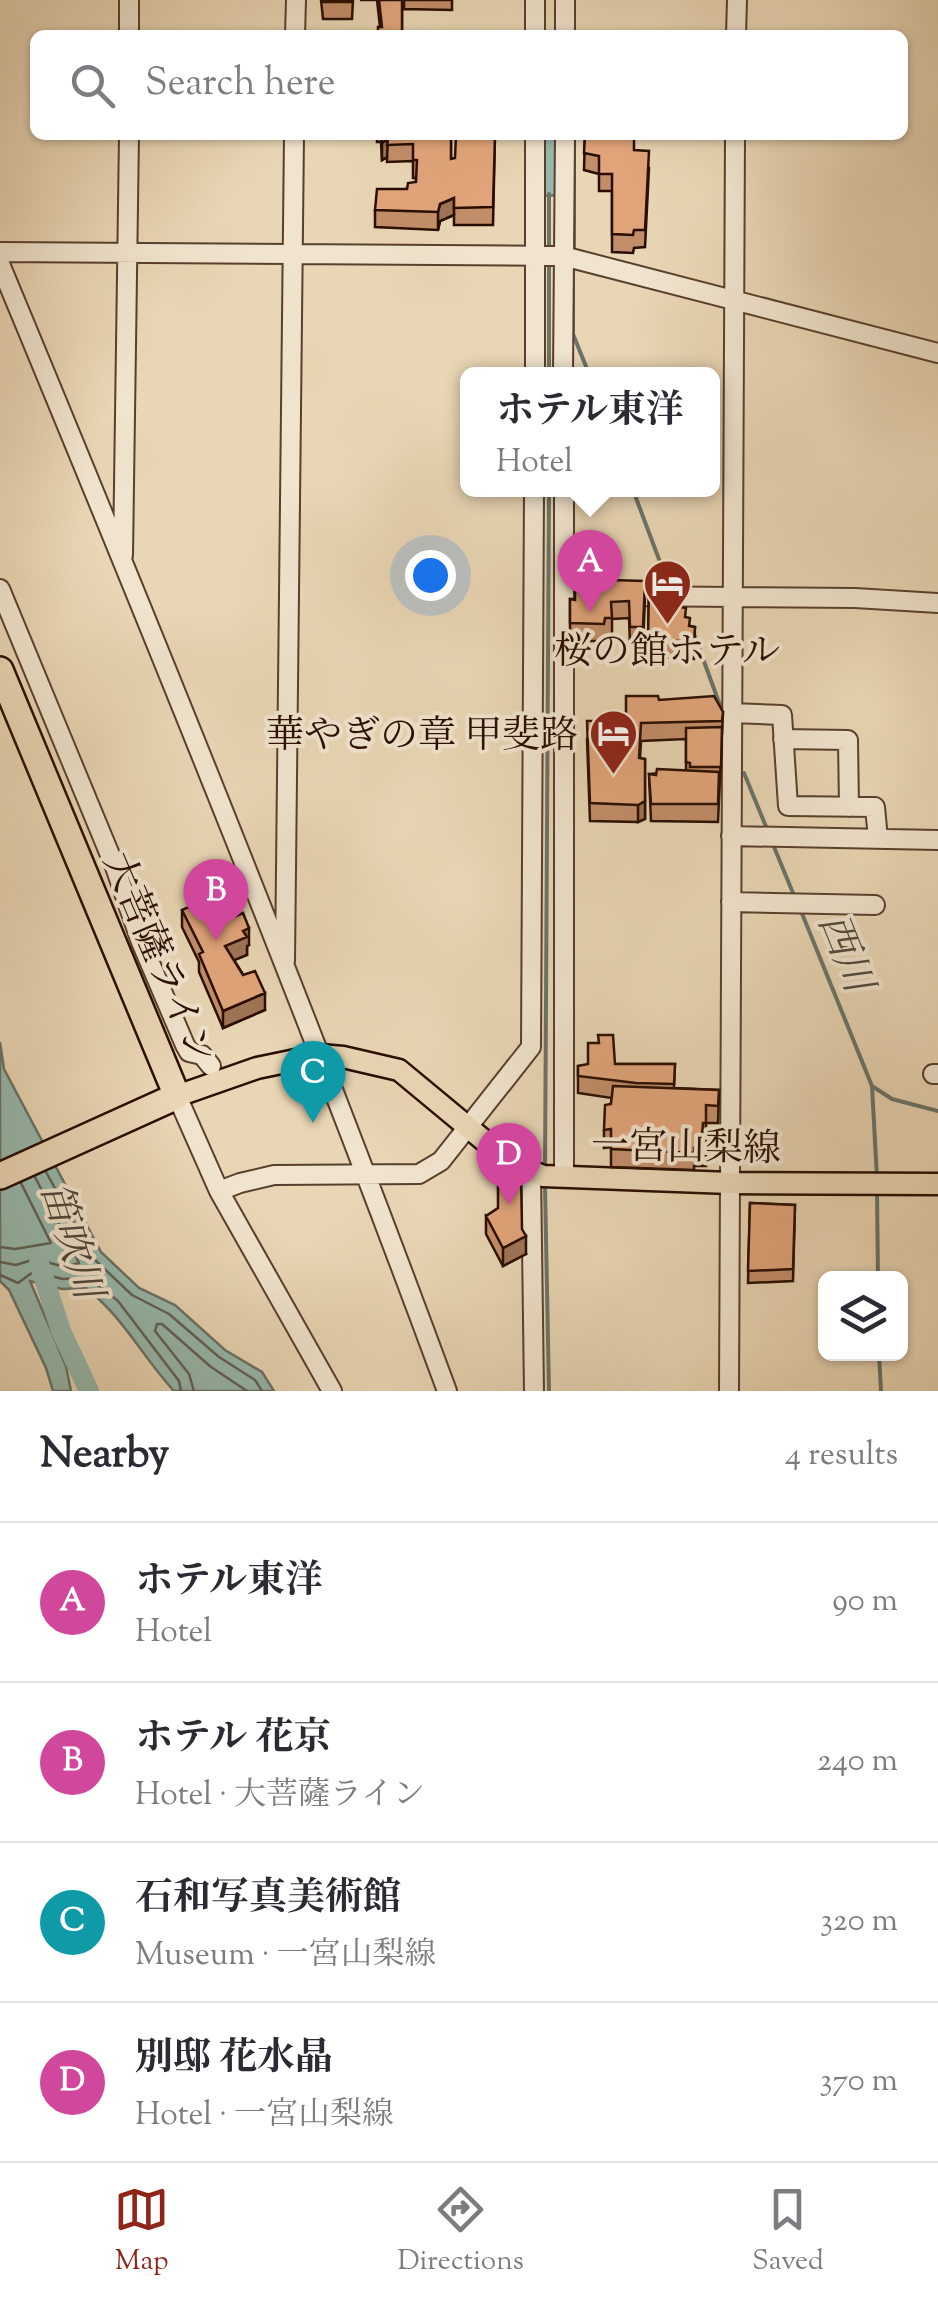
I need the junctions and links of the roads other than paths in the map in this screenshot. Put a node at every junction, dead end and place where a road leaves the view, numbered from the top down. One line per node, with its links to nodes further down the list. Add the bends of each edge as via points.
1 (128, 0): 6 (street)
2 (296, 0): 7 (street)
3 (536, 0): 8 (street)
4 (565, 0): 9 (street)
5 (736, 0): 10 (street)
6 (128, 30)
7 (295, 30)
8 (536, 30)
9 (565, 30)
10 (736, 30)
11 (128, 140): 18 (street)
12 (294, 140): 19 (street)
13 (536, 140): 16 (street)
14 (564, 140): 16 (street)
15 (735, 140): 22 (street)
16 (551, 198): 20 (street); 20 (street)
17 (0, 252): 18 (street)
18 (128, 253): 19 (street); 28 (street)
19 (292, 254): 20 (street); 45 (street)
20 (559, 258): 22 (street); 24 (street); 25 (street)
21 (0, 264): 28 (street)
22 (734, 299): 23 (street); 32 (street)
23 (938, 353)
24 (536, 367)
25 (564, 367)
26 (534, 497): 30 (street)
27 (565, 497): 31 (street)
28 (123, 560): 45 (street)
29 (0, 589): 44 (street)
30 (533, 594): 31 (street); 47 (street)
31 (583, 595): 32 (street); 46 (street)
32 (732, 597): 33 (street); 35 (street)
33 (938, 603)
34 (0, 670): 43 (highway, 大菩薩ライン)
35 (732, 713): 36 (street, via 782,715); 38 (street)
36 (783, 739): 37 (street, via 788,806); 37 (street, via 848,740)
37 (849, 807): 39 (street, via 876,807)
38 (732, 836): 39 (street); 41 (street)
39 (878, 839): 40 (street)
40 (938, 840)
41 (731, 902): 42 (street); 56 (street)
42 (875, 904)
43 (97, 907): 44 (street, via 110,907); 51 (highway, 大菩薩ライン)
44 (141, 942): 50 (street, via 185,1045)
45 (285, 972): 49 (street)
46 (564, 990): 47 (street, via 560,1003 541,1010); 48 (street)
47 (530, 995): 48 (street)
48 (548, 1047): 52 (street); 55 (street)
49 (320, 1055): 51 (main road, via 257,1068); 52 (main road, via 399,1070); 54 (street)
50 (211, 1066)
51 (168, 1100): 53 (highway, 大菩薩ライン); 58 (street)
52 (469, 1124): 54 (street, via 441,1161 419,1174); 55 (main road, via 510,1162)
53 (0, 1176)
54 (368, 1176): 58 (street, via 274,1176); 60 (street)
55 (548, 1176): 56 (main road, 一宮山梨線); 61 (street)
56 (730, 1183): 57 (main road, 一宮山梨線); 62 (street)
57 (938, 1184)
58 (219, 1192): 59 (street)
59 (332, 1391)
60 (447, 1391)
61 (534, 1391)
62 (729, 1391)

